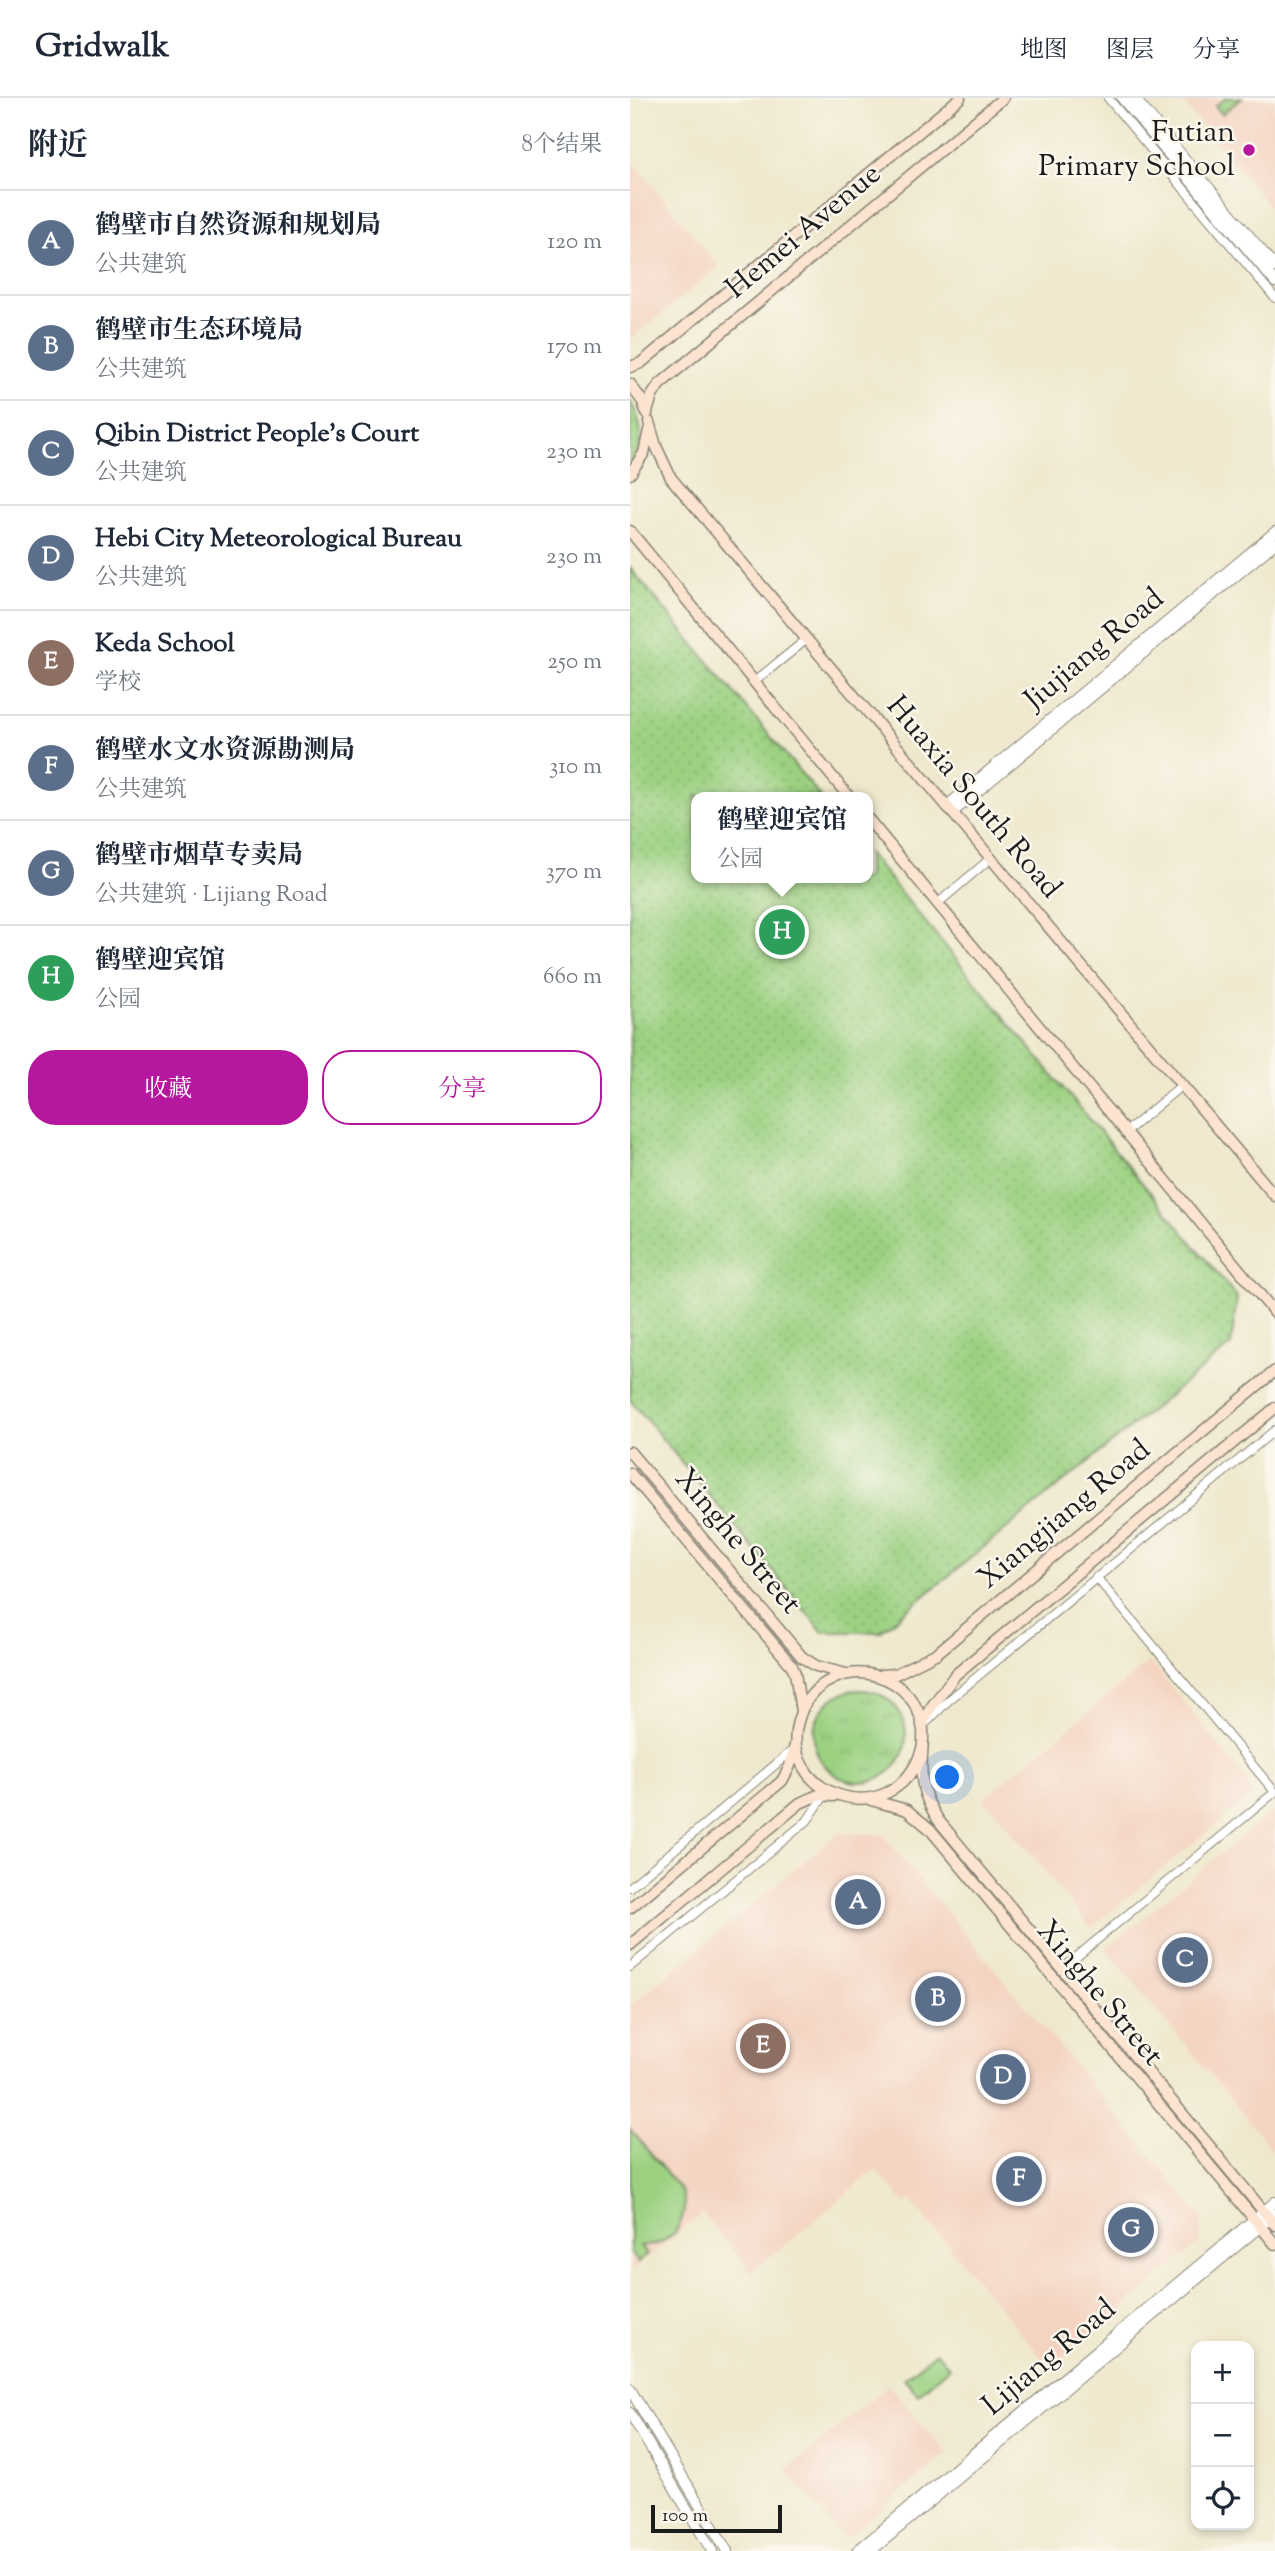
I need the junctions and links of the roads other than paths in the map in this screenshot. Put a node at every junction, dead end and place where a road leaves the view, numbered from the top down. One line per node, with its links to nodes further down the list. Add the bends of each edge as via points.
1 (960, 98): 9 (main road, Hemei Avenue, via 641,363)
2 (1003, 98): 11 (main road, Hemei Avenue, via 659,385)
3 (1108, 98): 8 (street)
4 (1122, 98): 7 (street)
5 (1134, 98): 6 (street)
6 (1275, 267)
7 (1275, 282)
8 (1275, 298)
9 (630, 367)
10 (630, 384): 11 (main road)
11 (648, 417): 12 (main road, Hemei Avenue, via 644,453); 16 (main road, Huaxia South Road, via 671,478)
12 (630, 474)
13 (630, 531): 17 (main road)
14 (1275, 532): 19 (street, Jiujiang Road)
15 (1275, 543): 19 (street, Jiujiang Road)
16 (807, 639): 17 (street); 19 (main road, Huaxia South Road)
17 (754, 682): 18 (main road)
18 (845, 792)
19 (950, 809): 21 (main road, Huaxia South Road)
20 (873, 825): 22 (main road)
21 (991, 858): 22 (street); 23 (main road, Huaxia South Road)
22 (937, 904): 24 (main road)
23 (1182, 1085): 24 (street); 25 (main road, Huaxia South Road)
24 (1126, 1132): 26 (main road)
25 (1275, 1196)
26 (1275, 1314)
27 (1275, 1371): 34 (main road, Xiangjiang Road, via 937,1653 896,1674)
28 (1275, 1408): 36 (main road, Xiangjiang Road, via 955,1675)
29 (1275, 1430): 32 (street)
30 (630, 1452): 33 (main road, Xinghe Street, via 802,1657 816,1666)
31 (630, 1473): 35 (main road, Xinghe Street, via 792,1665)
32 (1097, 1577): 36 (street); 39 (street)
33 (848, 1674): 34 (main road); 35 (main road, via 824,1684)
34 (876, 1675): 36 (main road, via 908,1695)
35 (801, 1712): 37 (main road)
36 (922, 1726): 38 (main road)
37 (795, 1744): 41 (main road, via 809,1775); 43 (street); 44 (main road, via 782,1781)
38 (922, 1749): 42 (main road, via 903,1782); 47 (main road, Xinghe Street, via 922,1777 930,1808)
39 (1275, 1792): 47 (street)
40 (824, 1796): 41 (main road); 45 (main road, via 800,1803); 46 (street, via 807,1821)
41 (840, 1797): 42 (main road)
42 (869, 1799): 50 (main road, Xinghe Street, via 907,1810 930,1829)
43 (630, 1887)
44 (630, 1908)
45 (630, 1945)
46 (630, 1967)
47 (1062, 1969): 49 (main road, Xinghe Street)
48 (1275, 2202): 49 (street, Lijiang Road)
49 (1271, 2217): 50 (street, Lijiang Road)
50 (1257, 2223): 51 (main road, Xinghe Street); 56 (street, Lijiang Road); 57 (street, Lijiang Road)
51 (1275, 2244)
52 (630, 2389): 55 (street)
53 (630, 2413): 54 (street)
54 (712, 2551)
55 (727, 2551)
56 (857, 2551)
57 (871, 2551)

